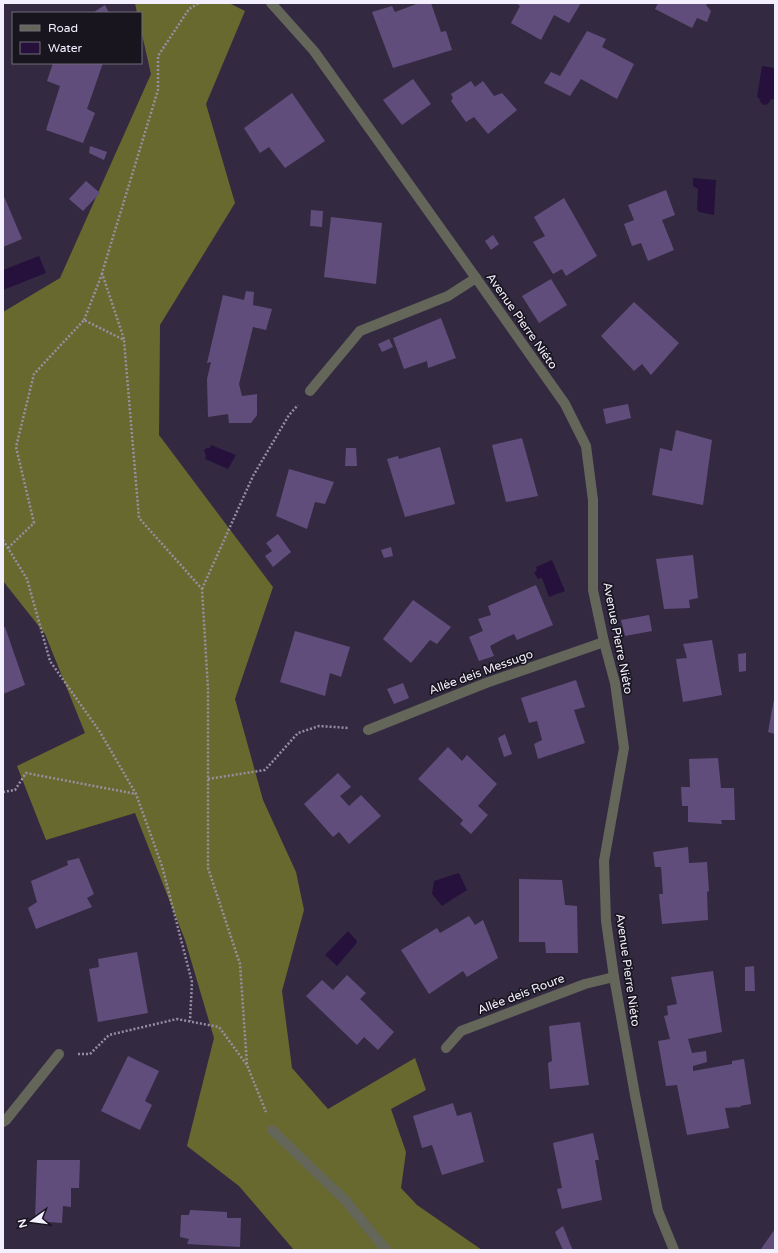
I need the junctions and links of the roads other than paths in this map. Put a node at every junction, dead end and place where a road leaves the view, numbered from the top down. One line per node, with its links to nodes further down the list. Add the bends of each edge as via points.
1 (274, 4): 2 (street, Avenue Pierre Niéto, via 314,51)
2 (476, 278): 3 (street, via 448,296 360,331); 4 (street, Avenue Pierre Niéto, via 565,404 586,446 594,500 593,590)
3 (310, 391)
4 (604, 642): 5 (street, Allée deis Messugo, via 486,683); 6 (street, Avenue Pierre Niéto, via 615,683 624,748 604,861 606,921)
5 (368, 730)
6 (614, 977): 7 (street, Allée deis Roure, via 585,984 461,1031); 12 (street, Avenue Pierre Niéto, via 658,1211)
7 (446, 1048)
8 (59, 1054): 9 (street)
9 (3, 1122)
10 (272, 1130): 11 (street, via 345,1200)
11 (386, 1250)
12 (674, 1250)

